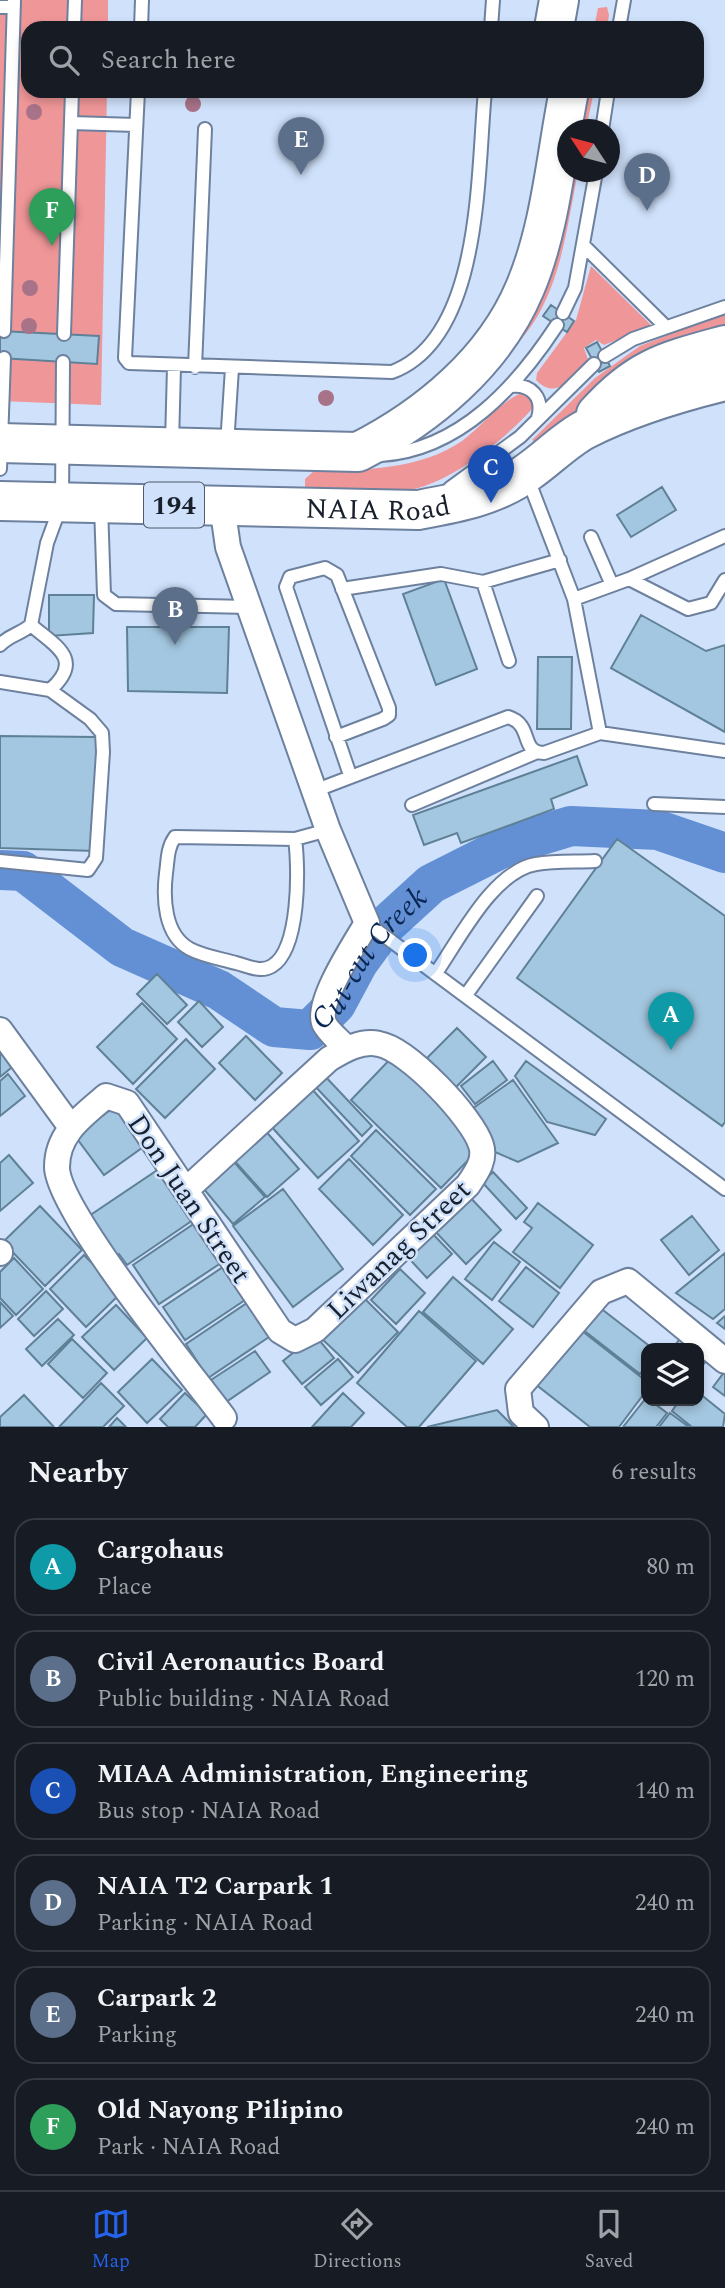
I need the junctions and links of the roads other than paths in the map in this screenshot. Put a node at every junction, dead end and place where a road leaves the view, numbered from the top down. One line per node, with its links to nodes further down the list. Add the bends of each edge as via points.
1 (75, 0): 9 (lane)
2 (142, 0): 10 (lane)
3 (493, 0): 11 (lane)
4 (559, 0): 12 (main road)
5 (586, 0): 13 (main road)
6 (624, 0): 14 (lane)
7 (14, 3): 8 (lane); 27 (lane)
8 (0, 6)
9 (74, 21)
10 (141, 21)
11 (492, 21)
12 (555, 21)
13 (582, 21)
14 (620, 21)
15 (72, 98): 22 (lane)
16 (138, 98): 23 (lane)
17 (484, 98): 37 (lane, via 469,256 445,324 428,346 407,366 392,372)
18 (541, 98): 38 (main road, via 504,283)
19 (568, 98): 38 (main road, NAIA Road, via 541,236 525,289 499,334)
20 (607, 98): 21 (lane)
21 (604, 119)
22 (71, 123): 23 (lane); 30 (lane)
23 (136, 125): 35 (lane, via 125,358 134,365)
24 (205, 129): 36 (lane)
25 (594, 182): 26 (lane)
26 (583, 245): 31 (lane); 40 (lane, via 575,288 560,319 533,362)
27 (3, 258): 29 (lane)
28 (725, 307): 31 (lane)
29 (4, 331)
30 (64, 334)
31 (663, 344): 32 (main road); 41 (lane, via 632,339 599,360); 42 (main road)
32 (725, 345)
33 (4, 358): 47 (lane)
34 (63, 362): 43 (lane)
35 (174, 367): 36 (lane); 44 (lane)
36 (195, 367): 37 (lane)
37 (232, 368): 45 (lane)
38 (466, 373): 48 (main road, NAIA Road, via 435,405 398,432)
39 (725, 381): 42 (main road, NAIA Road, via 633,407)
40 (511, 386): 41 (lane, via 528,387 535,393 541,409); 48 (lane, via 479,416 430,443 404,453)
41 (538, 418): 55 (lane, via 493,459)
42 (581, 432): 49 (main road, NAIA Road)
43 (60, 444): 44 (main road, NAIA Road / 194); 47 (main road, NAIA Road / 194); 51 (lane)
44 (172, 447): 45 (main road, NAIA Road / 194)
45 (227, 449): 46 (main road, NAIA Road / 194)
46 (287, 450): 48 (main road, NAIA Road / 194); 54 (main road)
47 (0, 452)
48 (358, 452)
49 (526, 474): 55 (main road, NAIA Road, via 466,501); 58 (lane)
50 (0, 501): 51 (main road, NAIA Road / 194)
51 (62, 502): 52 (main road, NAIA Road / 194); 66 (lane, via 47,543)
52 (101, 503): 53 (main road, NAIA Road / 194); 65 (lane, via 107,599 116,604)
53 (222, 505): 54 (main road, NAIA Road / 194); 65 (street, via 228,547)
54 (286, 508): 55 (main road, NAIA Road / 194)
55 (418, 510)
56 (725, 536): 59 (lane)
57 (591, 537): 62 (lane)
58 (560, 560): 61 (lane); 64 (lane)
59 (629, 579): 60 (lane, via 688,609 710,603); 62 (lane)
60 (725, 580)
61 (483, 582): 63 (lane, via 441,574); 68 (lane)
62 (612, 585): 64 (lane)
63 (342, 589): 72 (lane, via 389,708 388,715); 72 (lane, via 337,575 325,568 290,577 286,587)
64 (574, 599): 71 (lane)
65 (249, 607): 76 (street)
66 (31, 625): 67 (lane); 70 (lane, via 63,651 66,660 63,675)
67 (0, 645)
68 (509, 661)
69 (0, 682): 70 (lane)
70 (50, 690): 82 (lane, via 102,733 96,858 82,871)
71 (600, 733): 73 (lane); 74 (lane)
72 (336, 737): 75 (lane)
73 (725, 751)
74 (535, 753): 75 (lane, via 524,727 508,717); 78 (lane)
75 (350, 775): 76 (lane)
76 (314, 791): 80 (street)
77 (654, 804): 79 (lane)
78 (412, 805)
79 (725, 807)
80 (328, 830): 81 (lane); 85 (street)
81 (295, 839): 81 (lane, via 299,876 292,927 272,966 260,970 189,949 176,936 168,922 164,890 169,845 175,838)
82 (0, 861)
83 (595, 861): 86 (lane, via 534,864 507,877)
84 (537, 896): 87 (lane)
85 (375, 928): 86 (lane); 89 (street, via 339,973 324,1018)
86 (436, 973): 87 (lane)
87 (466, 996): 91 (lane)
88 (0, 1030): 90 (street)
89 (346, 1048): 92 (street); 93 (street, Liwanag Street, via 379,1044 399,1051 442,1088 481,1144 479,1170 315,1330)
90 (70, 1126): 92 (street, Don Juan Street, via 106,1096 117,1097 127,1103); 95 (street, via 59,1149 59,1183 111,1268)
91 (725, 1189)
92 (186, 1190): 93 (street, Don Juan Street, via 280,1331)
93 (295, 1340)
94 (725, 1361): 96 (street, via 628,1281 601,1292 518,1389 521,1413)
95 (224, 1418)
96 (536, 1427)

